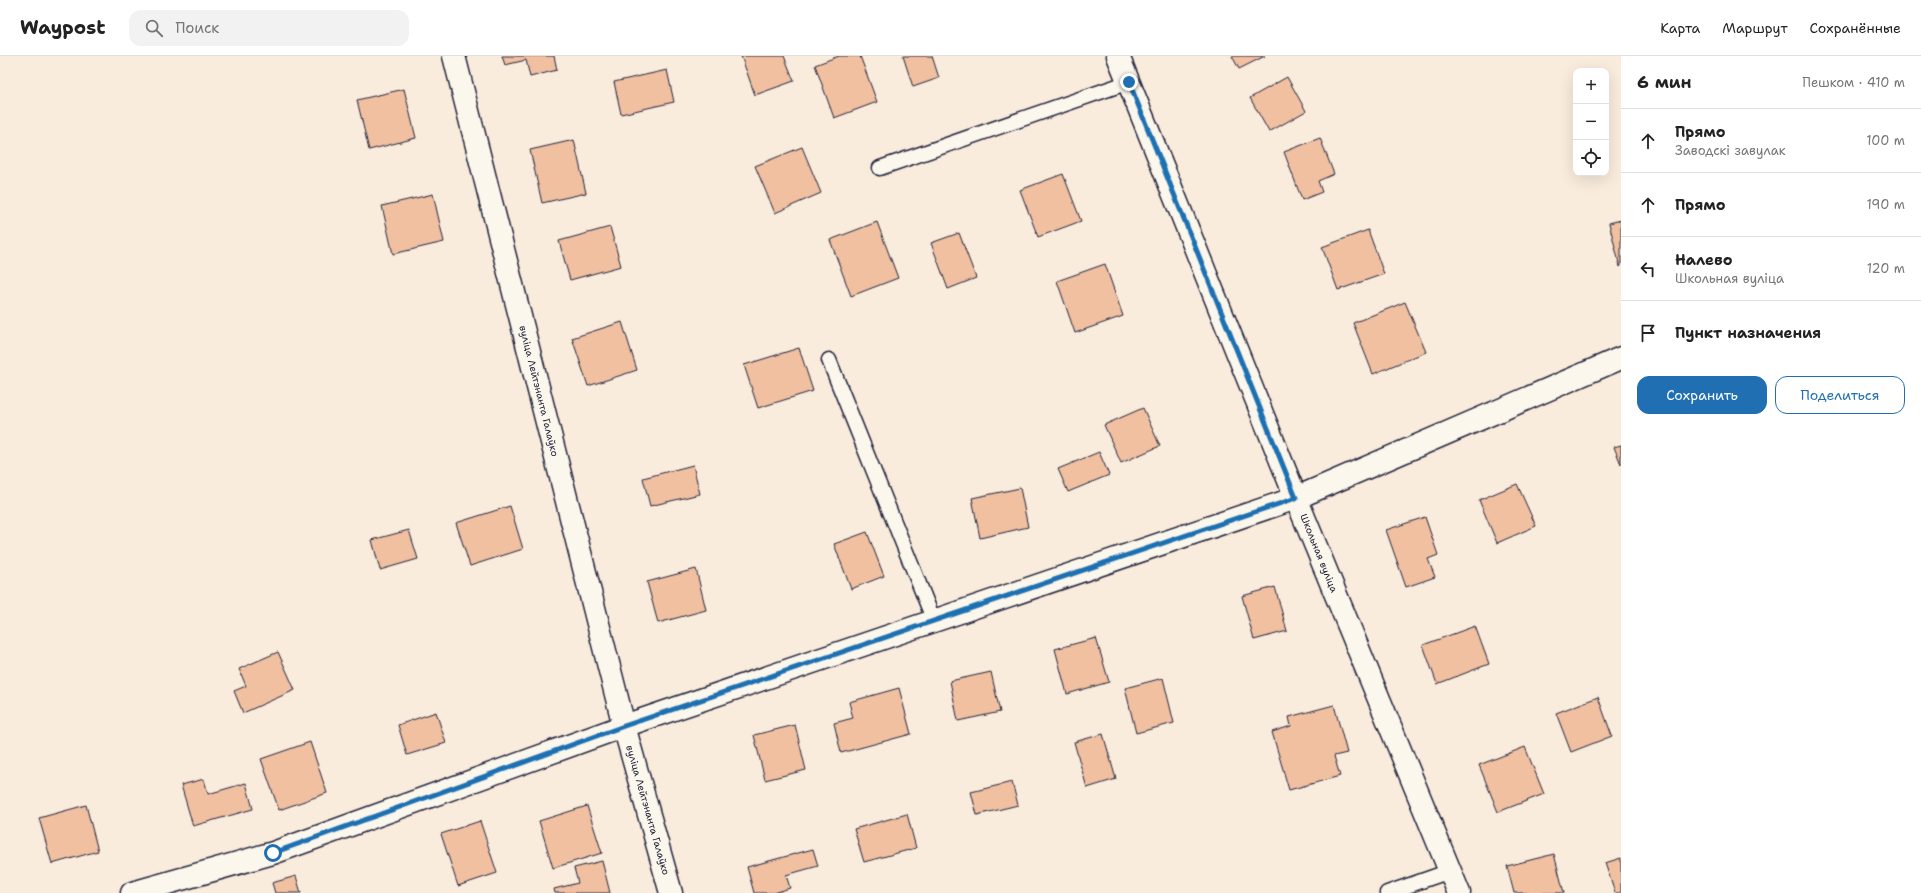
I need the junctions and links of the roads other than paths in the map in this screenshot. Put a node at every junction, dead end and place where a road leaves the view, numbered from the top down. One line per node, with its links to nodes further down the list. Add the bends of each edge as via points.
1 (454, 56): 9 (street, вуліца Лейтэнанта Галаўко)
2 (1118, 56): 3 (street, Школьная вуліца)
3 (1129, 82): 4 (lane); 7 (street, Школьная вуліца)
4 (880, 168)
5 (1621, 358): 7 (street)
6 (829, 360): 8 (lane)
7 (1296, 498): 8 (street); 10 (street, Школьная вуліца)
8 (934, 621): 9 (street)
9 (624, 726): 11 (street, via 273,853); 12 (street, вуліца Лейтэнанта Галаўко)
10 (1450, 871): 13 (lane); 14 (street, Школьная вуліца)
11 (132, 893)
12 (672, 893)
13 (1387, 893)
14 (1459, 893)

